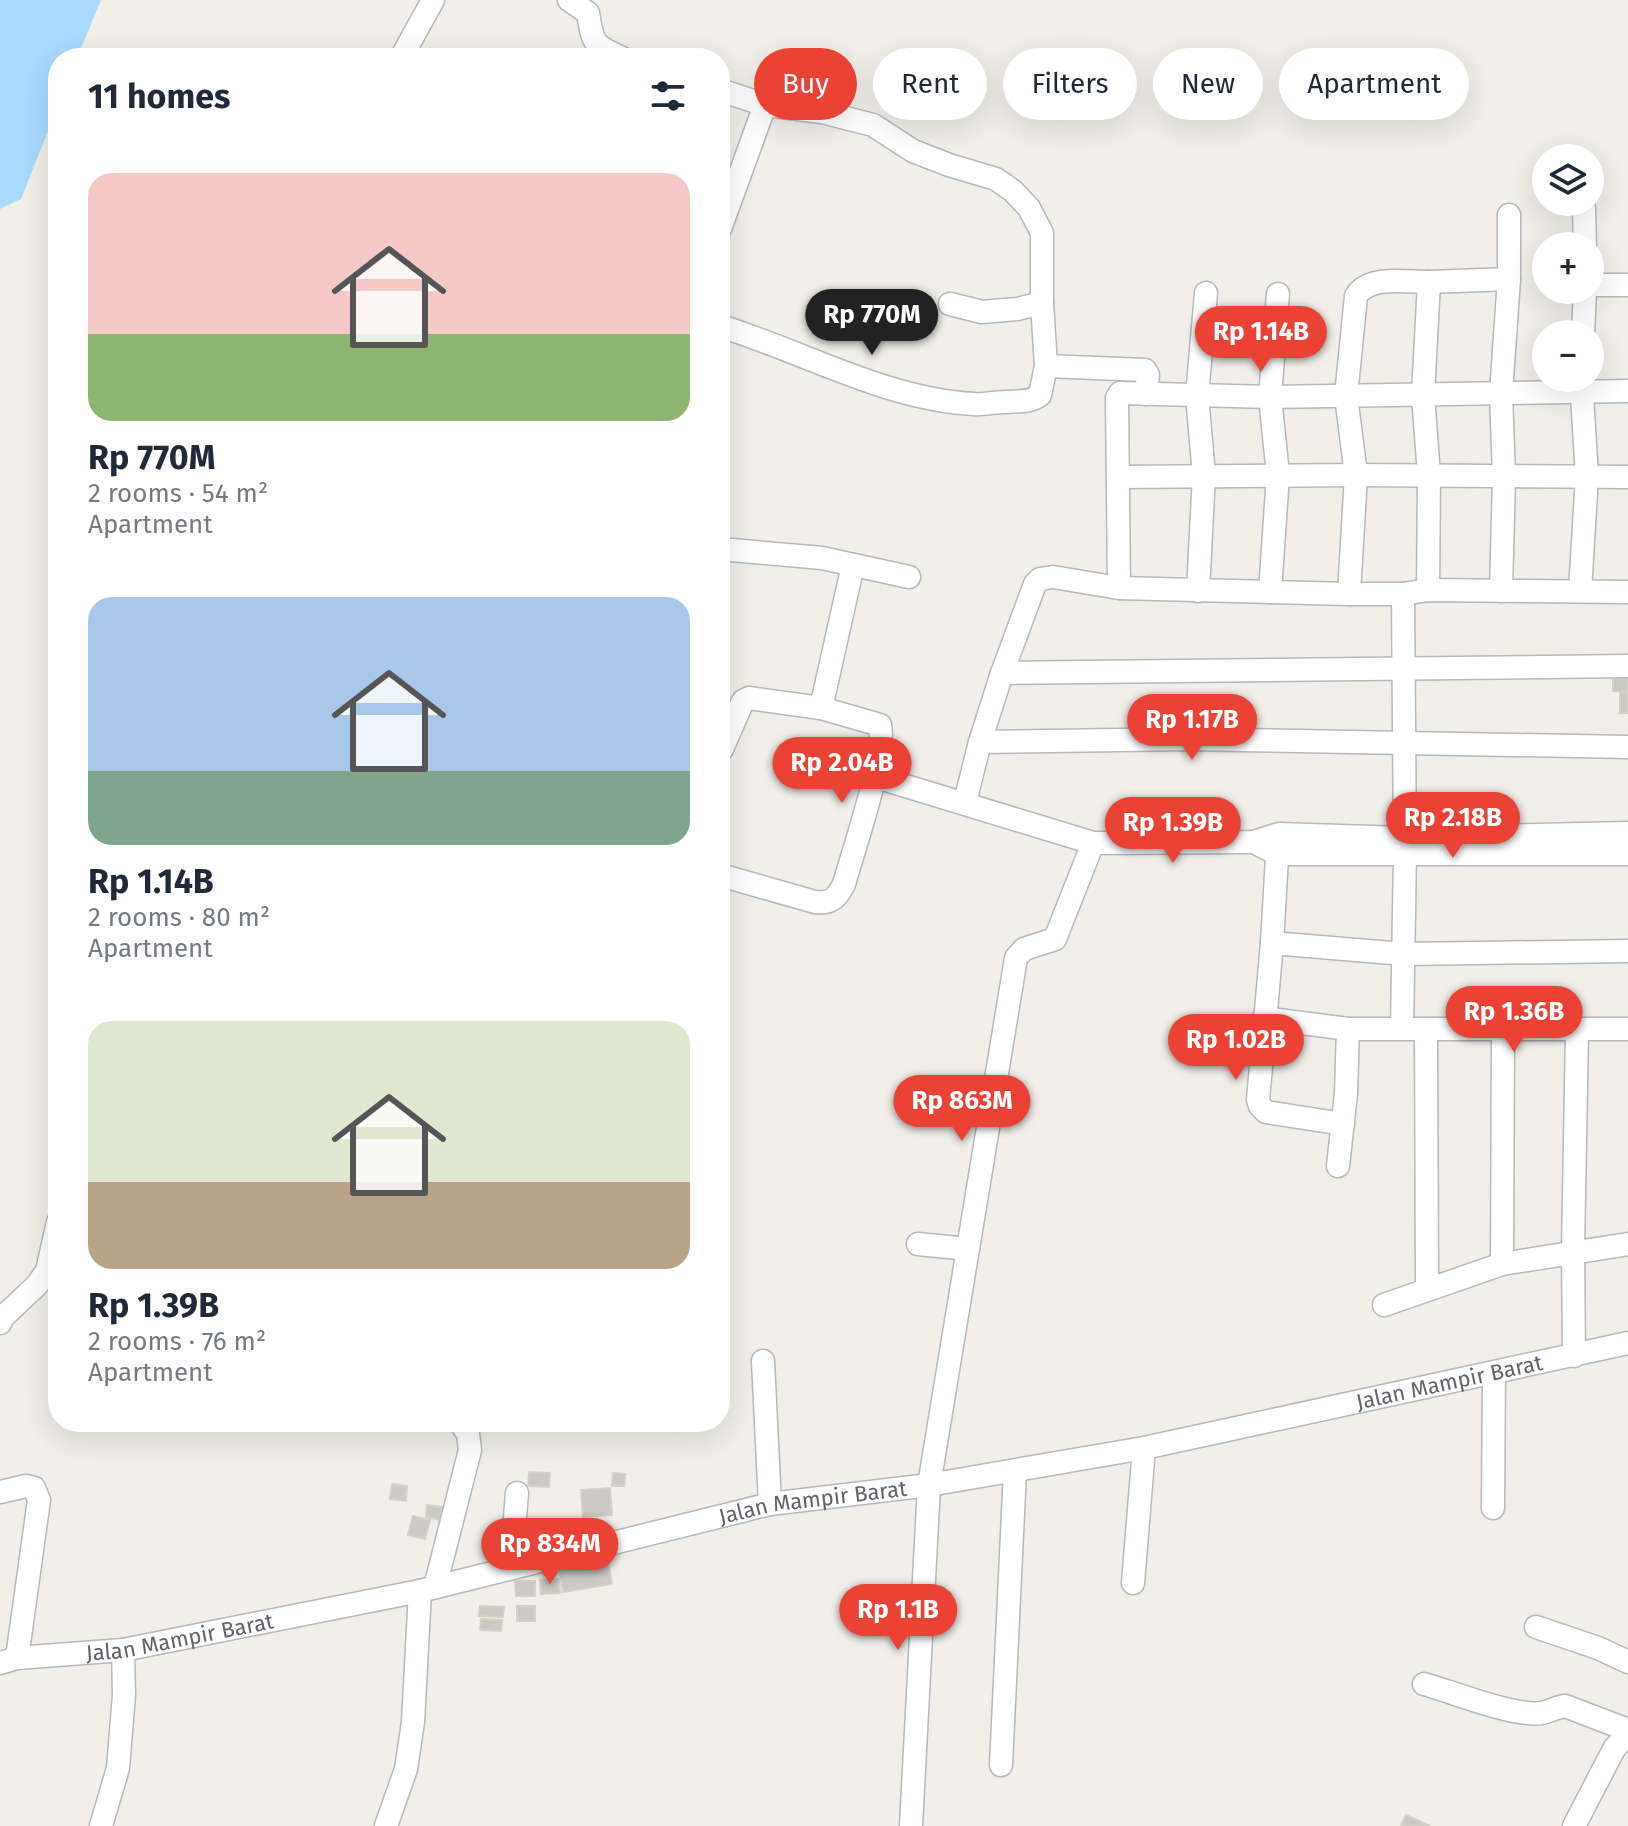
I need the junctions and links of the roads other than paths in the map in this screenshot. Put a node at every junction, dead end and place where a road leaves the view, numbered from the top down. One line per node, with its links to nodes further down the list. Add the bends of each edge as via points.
1 (433, 0): 3 (street)
2 (569, 0): 4 (street, via 588,13 593,41)
3 (407, 48)
4 (600, 48)
5 (730, 93): 6 (street)
6 (754, 101)
7 (760, 120): 9 (street)
8 (853, 120): 17 (street, via 873,125 913,151 996,179 1013,191 1042,233)
9 (730, 201)
10 (1509, 215): 11 (street)
11 (1509, 279): 12 (street); 25 (street)
12 (1429, 282): 27 (street); 29 (street, via 1362,287 1356,296)
13 (1604, 285): 14 (street)
14 (1628, 285)
15 (1206, 293): 28 (street)
16 (1278, 294): 30 (street)
17 (1042, 303): 18 (street, via 982,312); 20 (street)
18 (950, 304)
19 (730, 329): 20 (street, via 853,375 939,400 1030,401 1040,395)
20 (1046, 366): 26 (street, via 1145,370)
21 (1604, 388): 23 (street)
22 (1532, 390): 25 (street)
23 (1628, 391)
24 (1581, 392): 35 (street)
25 (1501, 393): 27 (street); 37 (street)
26 (1146, 394): 28 (street); 36 (street, via 1123,392 1117,398)
27 (1423, 395): 29 (street); 34 (street)
28 (1197, 396): 30 (street); 31 (street)
29 (1346, 396): 30 (street); 33 (street)
30 (1270, 397): 32 (street)
31 (1204, 475): 32 (street); 36 (street); 44 (street)
32 (1278, 475): 33 (street); 47 (street)
33 (1356, 475): 34 (street); 49 (street)
34 (1429, 475): 37 (street); 43 (street)
35 (1587, 476): 37 (street); 38 (street); 46 (street)
36 (1119, 477): 42 (street)
37 (1504, 477): 45 (street)
38 (1628, 477)
39 (730, 550): 40 (street)
40 (853, 565): 41 (street); 54 (street)
41 (909, 577)
42 (1119, 588): 44 (street); 53 (street, via 1040,579)
43 (1428, 590): 45 (street); 50 (street)
44 (1198, 591): 47 (street)
45 (1501, 591): 46 (street)
46 (1580, 591): 48 (street)
47 (1270, 592): 49 (street)
48 (1628, 592)
49 (1349, 594): 50 (street)
50 (1403, 594): 51 (street)
51 (1404, 666): 52 (street); 53 (street); 57 (street)
52 (1628, 666)
53 (1002, 673): 56 (street)
54 (821, 708): 55 (street, via 749,698); 59 (street, via 880,725)
55 (730, 731)
56 (980, 742): 57 (street); 60 (street)
57 (1404, 744): 58 (street); 64 (street)
58 (1628, 747)
59 (873, 776): 60 (street); 66 (street, via 844,884 834,900 815,902)
60 (965, 802): 62 (street)
61 (1628, 833): 64 (street)
62 (1093, 843): 63 (street); 81 (street, via 1055,939 1024,949 1016,958)
63 (1278, 844): 64 (street); 67 (street)
64 (1404, 845): 65 (street); 69 (street)
65 (1628, 854)
66 (730, 878)
67 (1272, 943): 69 (street); 70 (street)
68 (1628, 951): 69 (street)
69 (1404, 954): 71 (street)
70 (1264, 1018): 72 (street); 77 (street, via 1260,1106 1266,1112)
71 (1402, 1028): 72 (street); 74 (street)
72 (1348, 1029): 77 (street)
73 (1628, 1029): 76 (street)
74 (1426, 1030): 75 (street); 85 (street)
75 (1503, 1031): 76 (street); 83 (street)
76 (1577, 1031): 82 (street)
77 (1343, 1124): 78 (street)
78 (1338, 1166)
79 (918, 1244): 81 (street)
80 (1628, 1244): 82 (street)
81 (968, 1249): 95 (street)
82 (1573, 1250): 83 (street); 89 (street)
83 (1502, 1264): 85 (street)
84 (48, 1267): 87 (street)
85 (1427, 1288): 86 (street)
86 (1384, 1305)
87 (0, 1323)
88 (1628, 1343): 89 (street, Jalan Mampir Barat)
89 (1574, 1356): 91 (street, Jalan Mampir Barat)
90 (763, 1361): 98 (street)
91 (1494, 1373): 93 (street, Jalan Mampir Barat); 99 (street)
92 (467, 1432): 102 (street, via 470,1450)
93 (1144, 1448): 94 (street, Jalan Mampir Barat); 101 (street)
94 (1015, 1471): 95 (street, Jalan Mampir Barat); 109 (street)
95 (929, 1485): 98 (street, Jalan Mampir Barat); 112 (street)
96 (0, 1492): 105 (street, via 26,1486 34,1488 39,1500)
97 (517, 1493): 100 (street)
98 (770, 1504): 100 (street, Jalan Mampir Barat)
99 (1493, 1508)
100 (511, 1568): 102 (street, Jalan Mampir Barat)
101 (1133, 1583)
102 (428, 1589): 104 (street, Jalan Mampir Barat); 111 (street, via 406,1769)
103 (1536, 1627): 106 (street)
104 (123, 1650): 105 (street, Jalan Mampir Barat); 110 (street, via 118,1768)
105 (8, 1661)
106 (1628, 1662)
107 (1424, 1684): 108 (street, via 1523,1713 1565,1706)
108 (1628, 1732): 113 (street)
109 (1001, 1765)
110 (101, 1826)
111 (386, 1826)
112 (911, 1826)
113 (1574, 1826)

